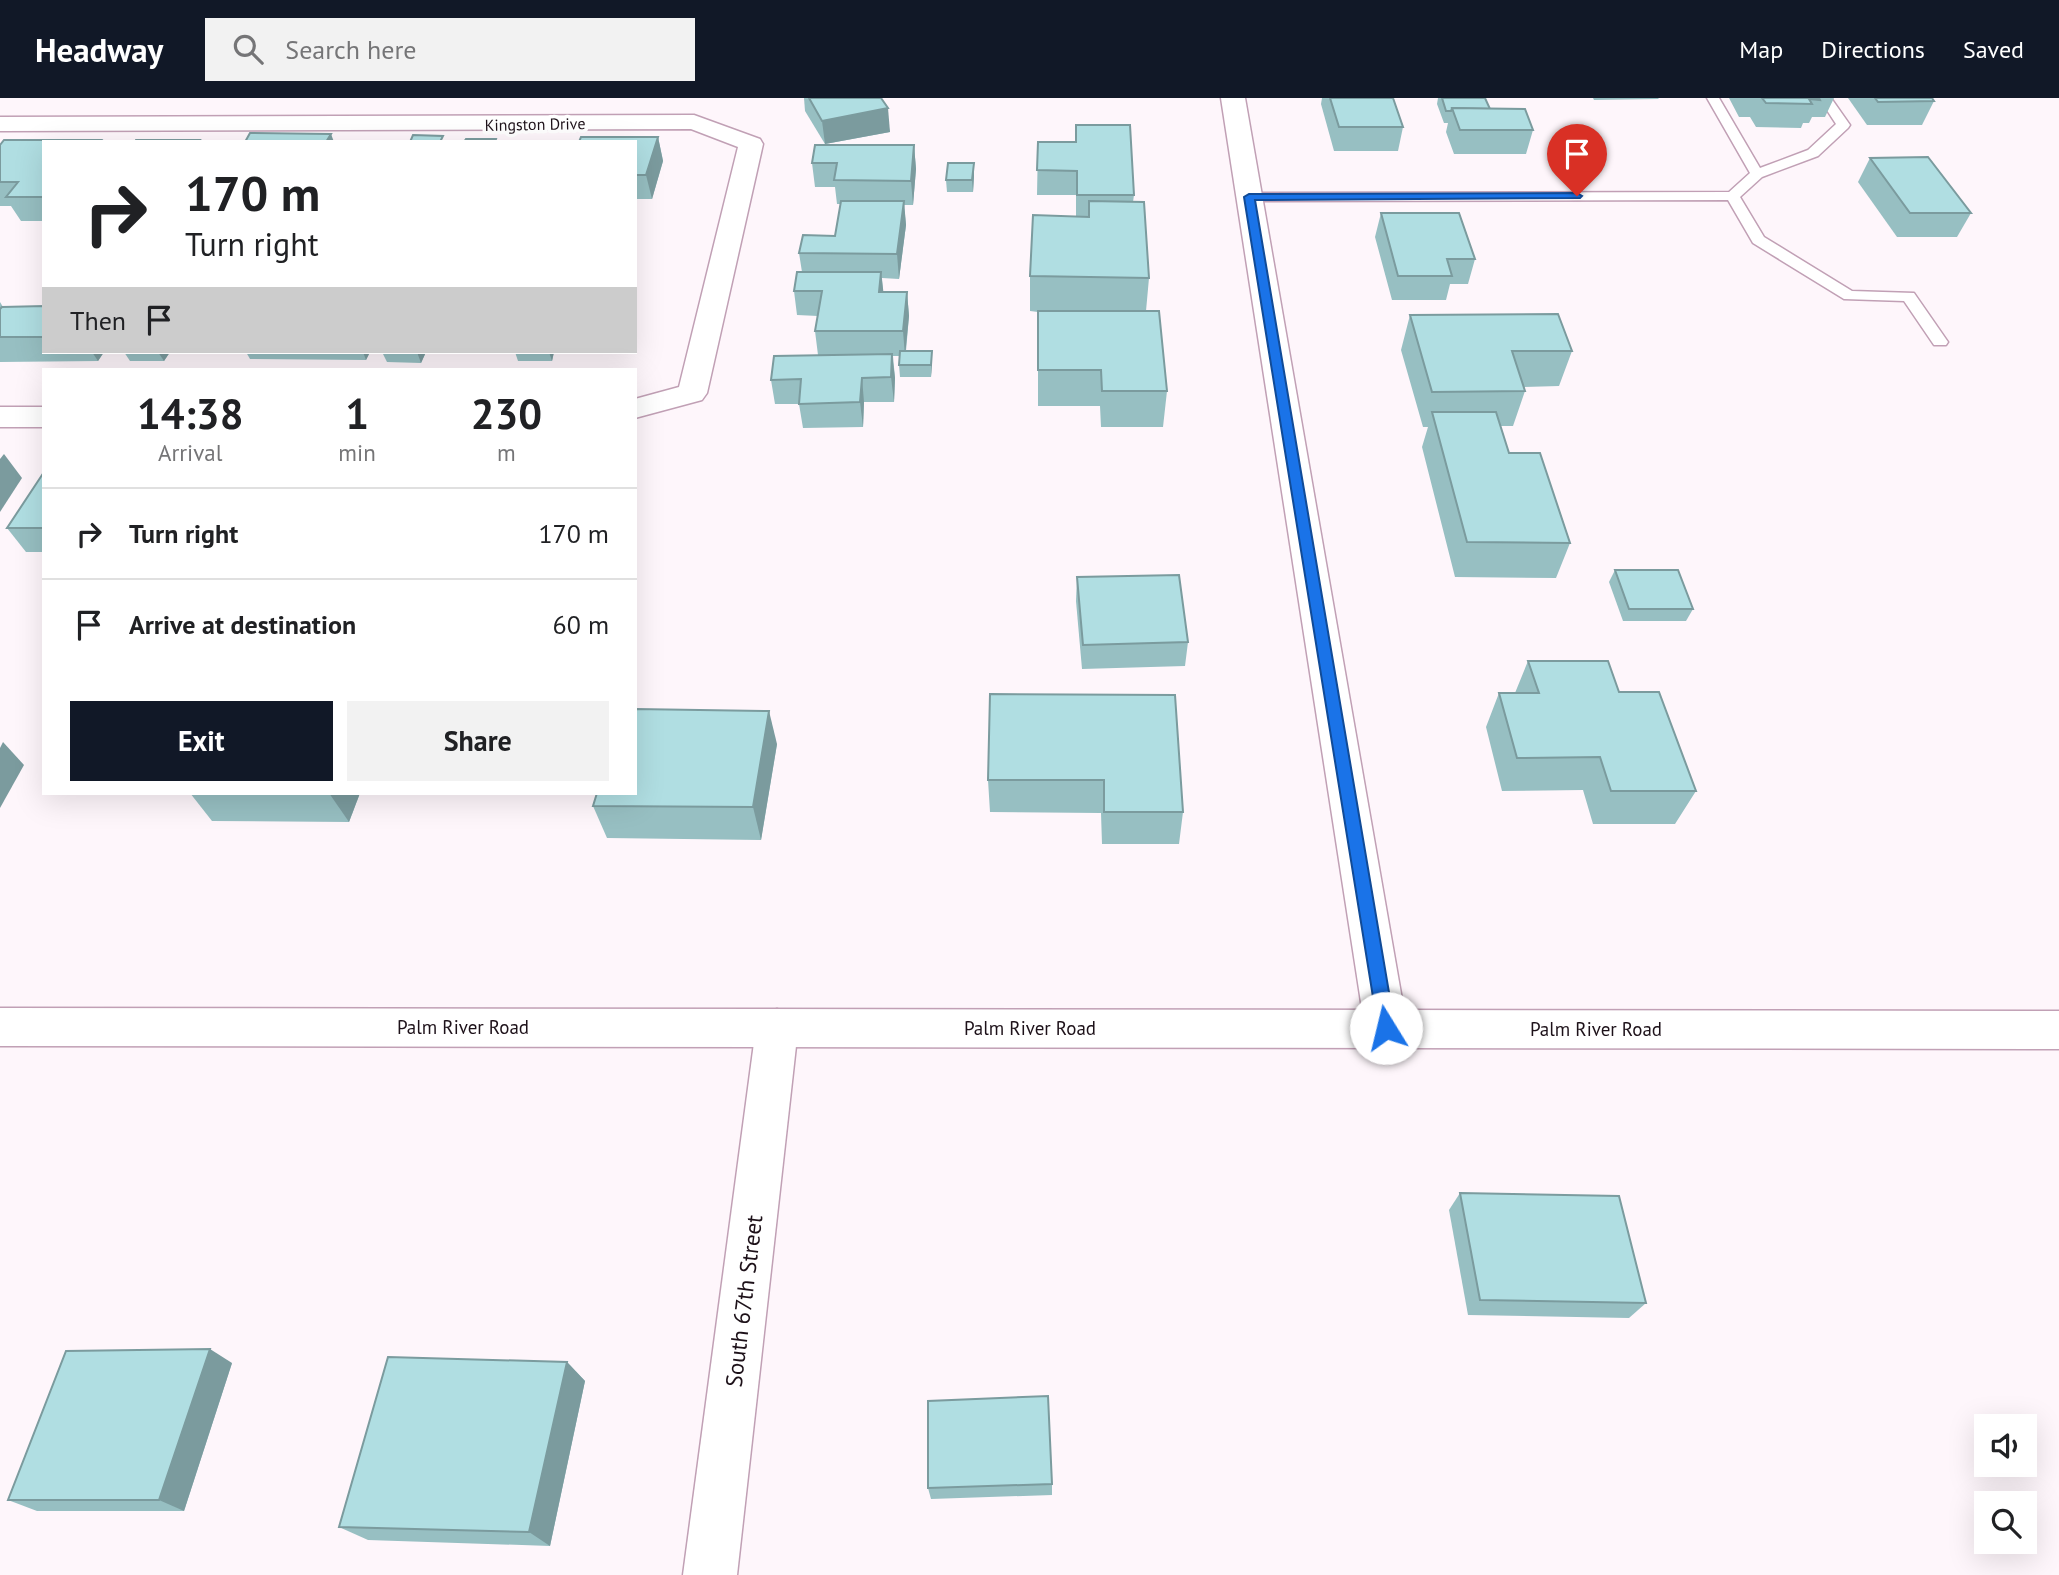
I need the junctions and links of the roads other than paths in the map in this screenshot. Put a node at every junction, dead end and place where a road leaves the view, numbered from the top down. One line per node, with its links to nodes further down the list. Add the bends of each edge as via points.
1 (113, 98): 7 (street)
2 (500, 98): 8 (street)
3 (1233, 98): 10 (street)
4 (1713, 98): 9 (lane)
5 (1825, 98): 9 (lane, via 1843,125 1814,153)
6 (0, 124): 7 (street, Kingston Drive)
7 (93, 124): 8 (street, Kingston Drive)
8 (488, 124): 13 (street, Kingston Drive, via 694,122 751,144 692,393)
9 (1757, 174): 11 (lane)
10 (1249, 197): 11 (lane); 18 (street)
11 (1732, 197): 12 (lane, via 1758,240 1849,296 1909,296)
12 (1940, 342)
13 (637, 408)
14 (0, 417): 15 (street)
15 (42, 417)
16 (0, 1027): 17 (street, Palm River Road)
17 (777, 1028): 18 (street, Palm River Road); 20 (street, South 67th Street)
18 (1386, 1028): 19 (street, Palm River Road)
19 (2059, 1030)
20 (710, 1575)

